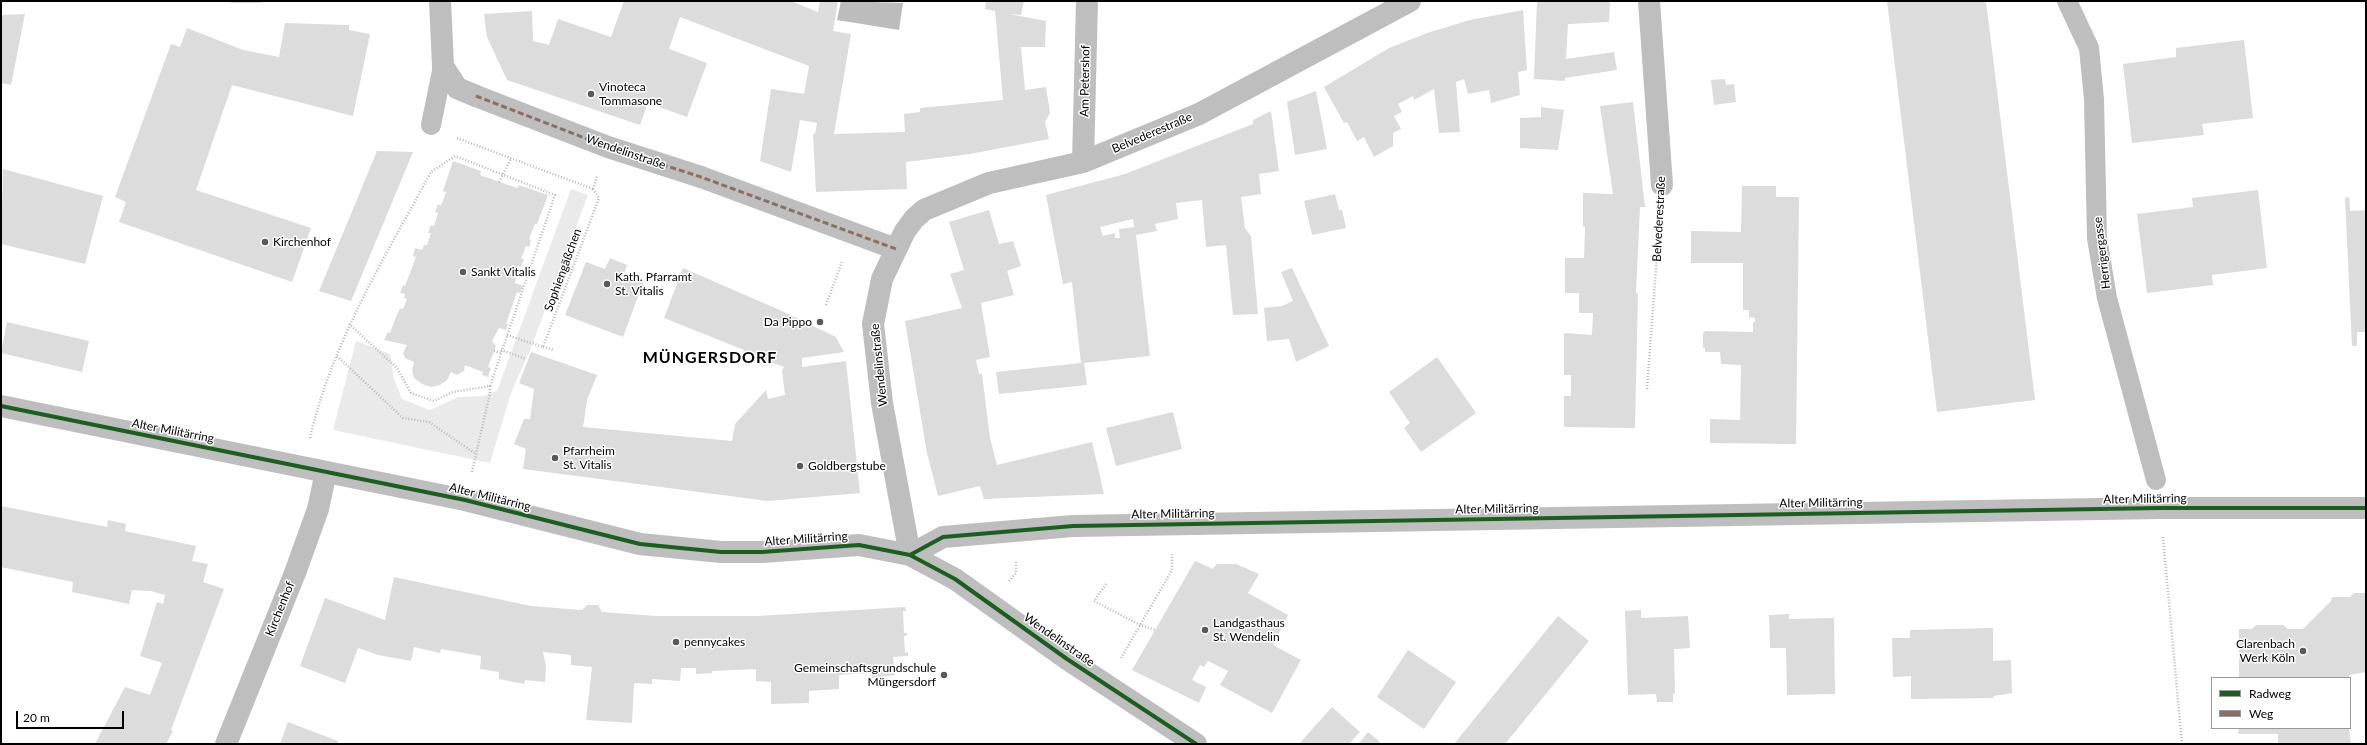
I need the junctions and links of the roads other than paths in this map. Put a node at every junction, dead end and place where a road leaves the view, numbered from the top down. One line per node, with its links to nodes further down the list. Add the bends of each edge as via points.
1 (440, 1): 6 (street, Wendelinstraße)
2 (1087, 1): 8 (street, Am Petershof)
3 (1410, 1): 8 (street, Belvederestraße, via 1198,114)
4 (1649, 1): 9 (street, Belvederestraße)
5 (2067, 1): 13 (lane, Herrigergasse, via 2089,48 2094,100 2098,238 2107,298)
6 (443, 66): 7 (lane); 10 (street, Wendelinstraße, via 457,88 476,96 608,147 701,177)
7 (431, 125)
8 (1083, 162): 10 (street, Belvederestraße, via 989,184 924,210 905,231)
9 (1662, 185)
10 (896, 249): 15 (street, Wendelinstraße, via 882,280 873,324 882,403)
11 (1, 406): 12 (street, Alter Militärring)
12 (326, 472): 15 (street, Alter Militärring, via 466,500 632,542 666,548 762,552 858,545); 16 (street, Kirchenhof, via 318,509 298,566)
13 (2156, 480)
14 (2366, 508): 15 (street, Alter Militärring, via 2160,508 1171,524 1016,530 942,537)
15 (910, 555): 17 (street, Wendelinstraße, via 955,579)
16 (226, 744)
17 (1196, 744)

